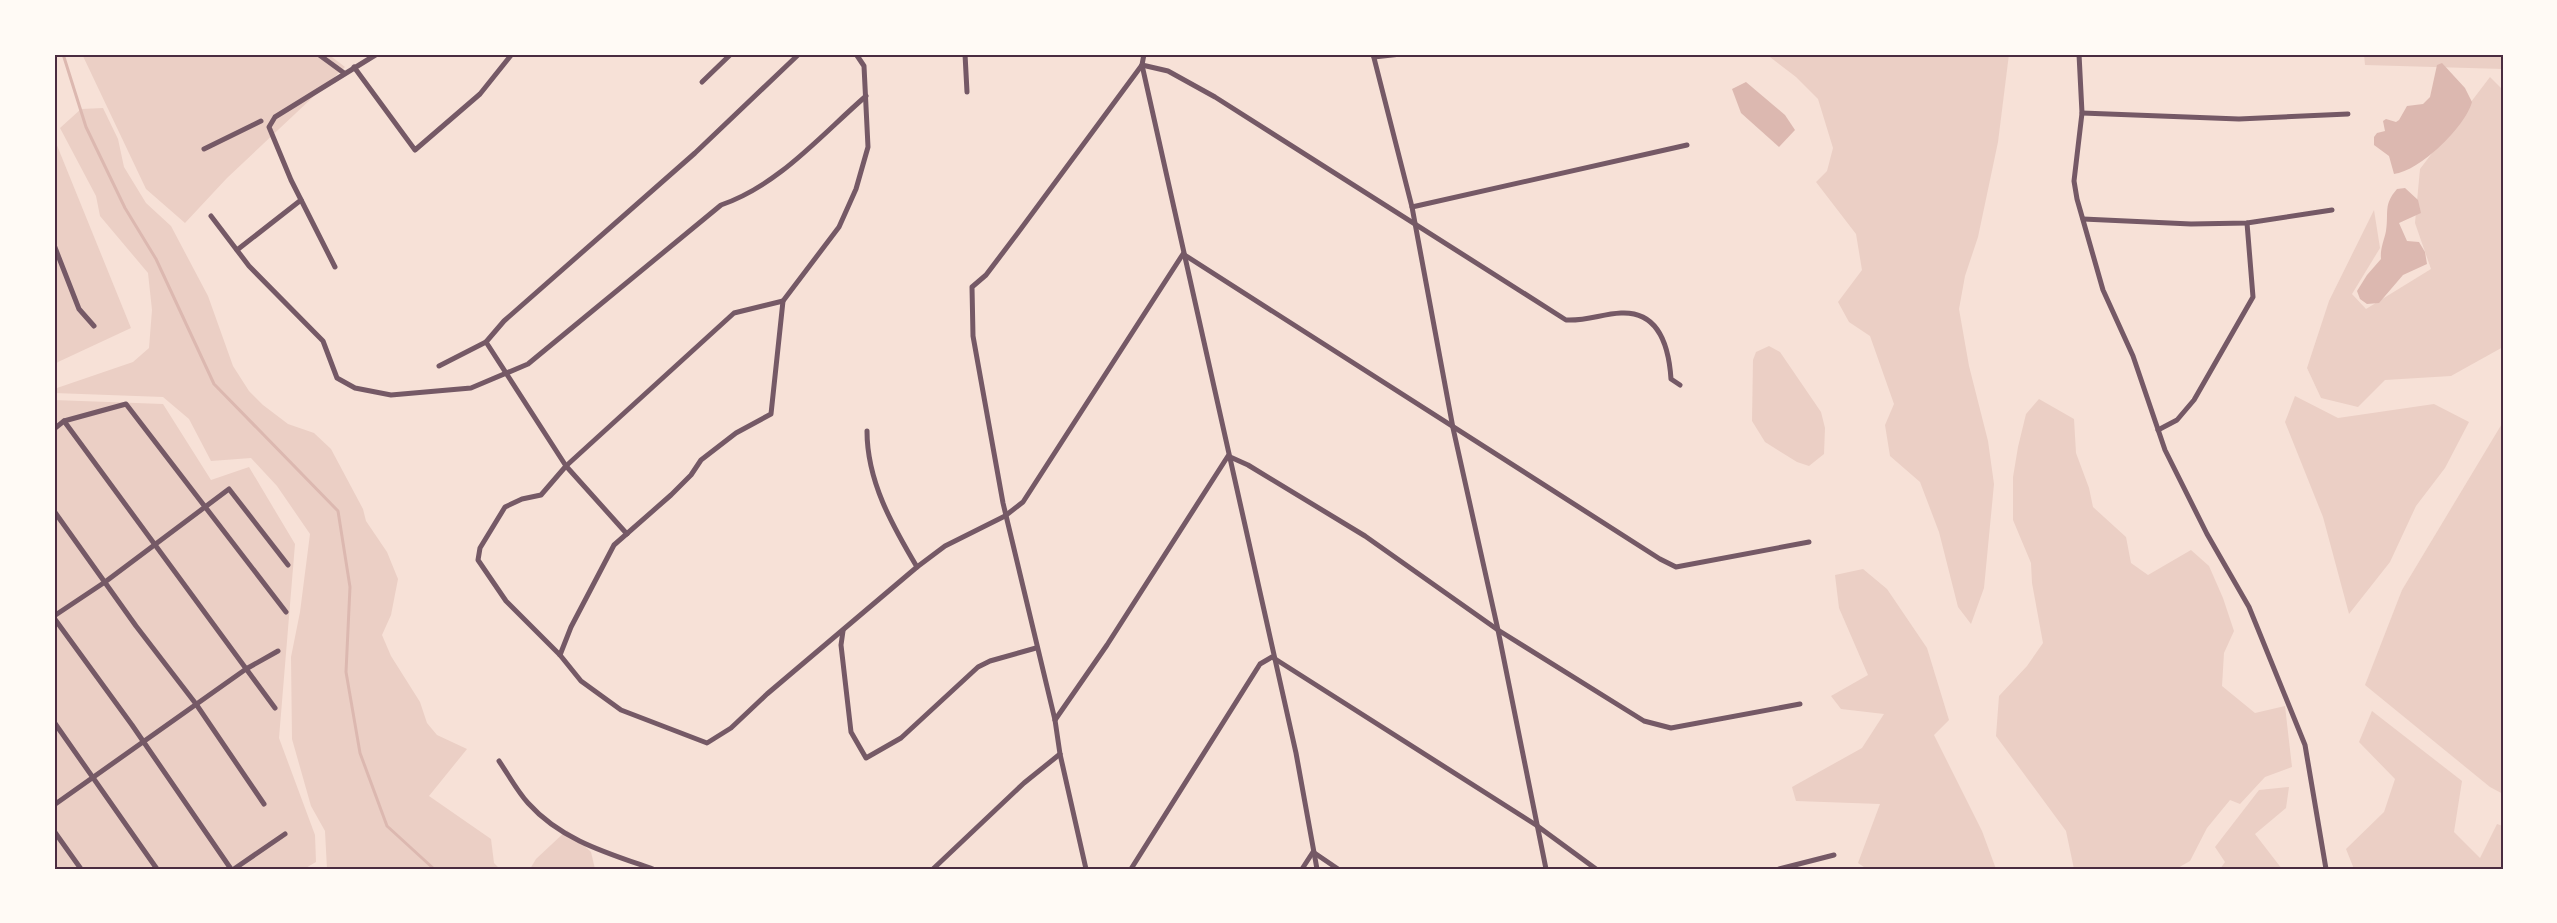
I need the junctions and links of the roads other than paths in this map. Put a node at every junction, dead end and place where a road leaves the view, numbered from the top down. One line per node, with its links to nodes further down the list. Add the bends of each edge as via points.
1 (318, 54): 16 (street)
2 (377, 54): 15 (street)
3 (501, 54): 13 (street)
4 (512, 54): 13 (street)
5 (731, 54): 17 (street)
6 (799, 54): 38 (street, via 695,153 493,331)
7 (856, 54): 19 (street, via 864,66)
8 (965, 54): 18 (street)
9 (1144, 54): 14 (street)
10 (1401, 54): 12 (street)
11 (2079, 54): 20 (street)
12 (1374, 56): 26 (street)
13 (506, 62): 15 (street, via 480,94 415,150)
14 (1142, 65): 31 (street, via 1168,71 1215,97); 34 (street); 51 (street, via 986,275 972,287 973,336)
15 (354, 67): 16 (street)
16 (344, 73): 25 (street, via 274,117 268,127)
17 (702, 82)
18 (967, 92)
19 (866, 96): 36 (street, via 868,147 856,189 839,227); 40 (street, via 787,168 741,198 721,205 528,364)
20 (2082, 113): 21 (street, via 2239,119); 29 (street, via 2074,181)
21 (2348, 114)
22 (261, 122): 24 (street)
23 (1687, 145): 26 (street)
24 (204, 149)
25 (301, 200): 33 (street); 35 (street)
26 (1412, 207): 31 (street)
27 (2332, 210): 30 (street)
28 (210, 216): 33 (street)
29 (2083, 219): 30 (street); 45 (street, via 2103,290 2133,356)
30 (2247, 223): 45 (street, via 2253,297 2194,400 2177,420)
31 (1414, 224): 41 (street, via 1566,321 1623,313 1648,321 1662,335 1671,379); 43 (street)
32 (54, 245): 37 (street, via 79,309)
33 (237, 250): 40 (street, via 323,341 337,378 355,388 391,395 471,388)
34 (1183, 254): 43 (street); 47 (street); 51 (street, via 1023,502)
35 (334, 267)
36 (783, 302): 48 (street, via 734,313); 52 (street, via 771,414 736,433 701,460 671,495)
37 (94, 326)
38 (486, 342): 39 (street); 40 (street)
39 (439, 366)
40 (507, 373): 48 (street)
41 (1680, 384)
42 (64, 421): 44 (street); 49 (street, via 126,404); 54 (street)
43 (1453, 428): 53 (street, via 1676,567); 61 (street)
44 (54, 429)
45 (2158, 430): 96 (street, via 2207,534 2249,607 2305,744)
46 (867, 431): 56 (street, via 872,475 892,526)
47 (1228, 456): 61 (street, via 1365,536); 65 (street); 70 (street)
48 (566, 466): 52 (street); 64 (street, via 541,495 505,507 480,548 478,561 506,601)
49 (205, 508): 54 (street); 55 (street, via 229,489); 58 (street)
50 (54, 511): 57 (street)
51 (1005, 516): 56 (street, via 945,546); 62 (street)
52 (627, 534): 64 (street, via 614,545 604,563)
53 (1809, 542)
54 (154, 546): 57 (street); 66 (street)
55 (288, 565)
56 (917, 567): 60 (street)
57 (105, 582): 59 (street); 67 (street)
58 (286, 612)
59 (54, 617): 72 (street)
60 (843, 629): 62 (street, via 841,645 851,732 866,758 901,738 978,667); 64 (street, via 731,728 707,743 621,710 581,681)
61 (1498, 630): 68 (street, via 1656,725 1671,728); 78 (street)
62 (1036, 648): 70 (street)
63 (278, 651): 66 (street)
64 (560, 655)
65 (1272, 657): 78 (street); 81 (street, via 1296,753); 89 (street, via 1260,664)
66 (246, 669): 67 (street); 69 (street)
67 (196, 704): 72 (street); 76 (street)
68 (1800, 704)
69 (275, 708)
70 (1055, 720): 73 (street)
71 (54, 722): 75 (street)
72 (143, 741): 75 (street); 85 (street)
73 (1060, 754): 87 (street); 88 (street)
74 (499, 761): 86 (street, via 527,802 555,828 575,841)
75 (94, 778): 77 (street); 84 (street)
76 (264, 804)
77 (54, 805)
78 (1536, 825): 93 (street); 94 (street)
79 (54, 831): 83 (street)
80 (285, 834): 85 (street)
81 (1313, 852): 90 (street); 91 (street); 92 (street)
82 (1834, 855): 95 (street)
83 (81, 869)
84 (157, 869)
85 (232, 869)
86 (653, 869)
87 (933, 869)
88 (1086, 869)
89 (1131, 869)
90 (1302, 869)
91 (1317, 869)
92 (1338, 869)
93 (1546, 869)
94 (1596, 869)
95 (1779, 869)
96 (2326, 869)

